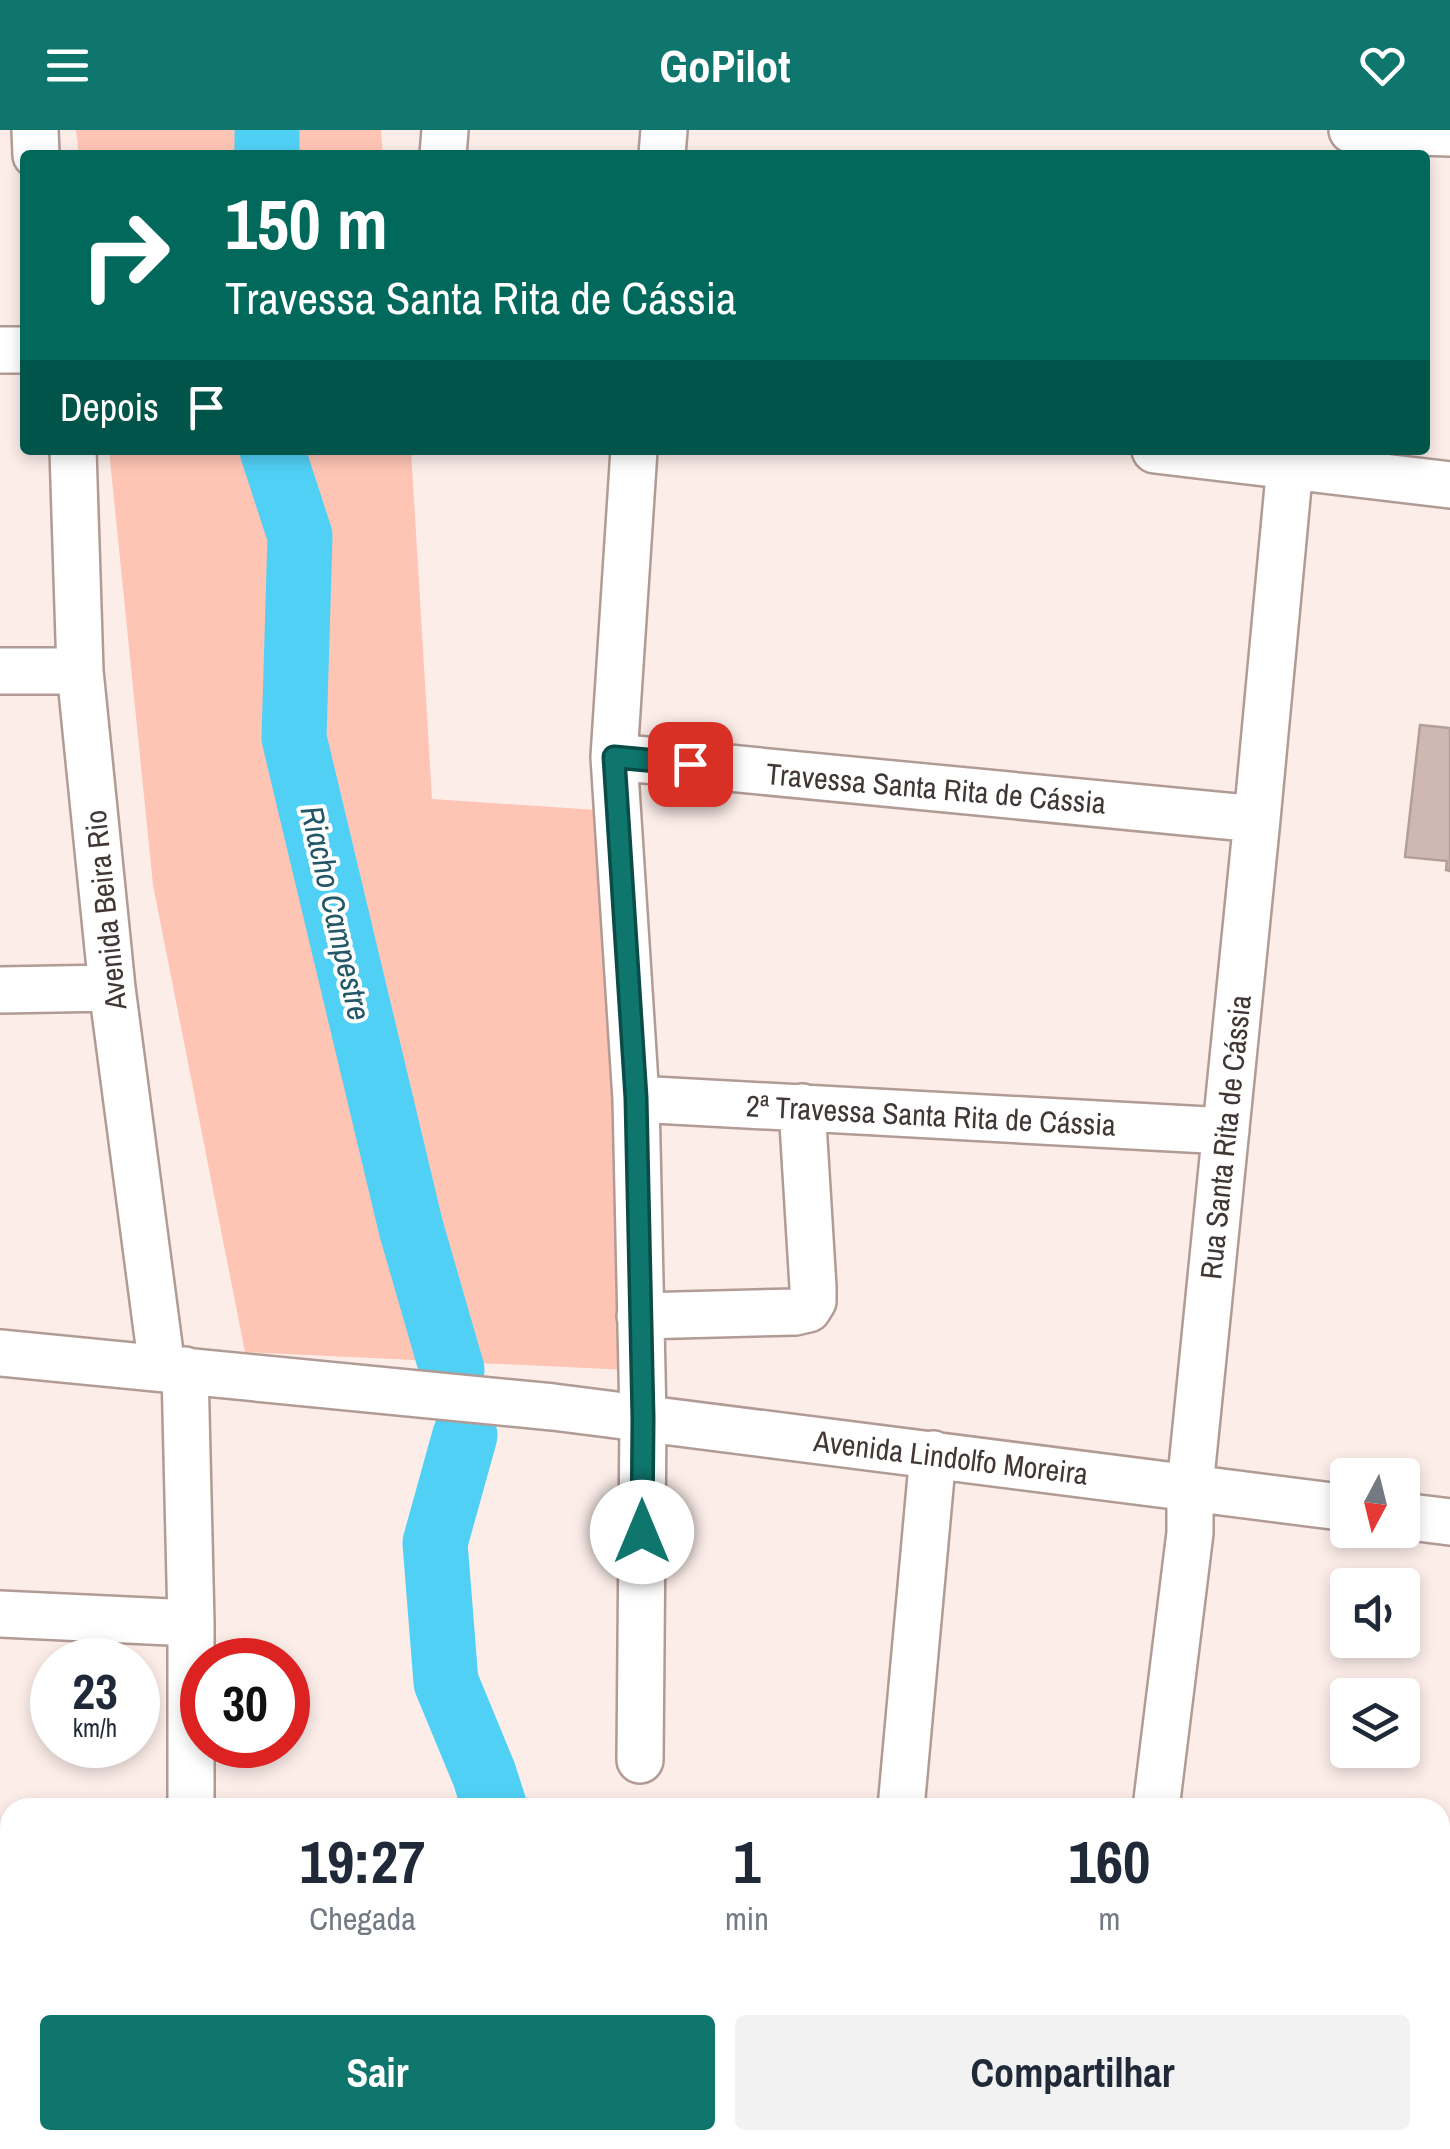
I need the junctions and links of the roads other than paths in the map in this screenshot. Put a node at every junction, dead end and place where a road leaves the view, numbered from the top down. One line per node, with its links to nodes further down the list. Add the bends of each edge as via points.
1 (1352, 130): 2 (street)
2 (1450, 133)
3 (72, 455): 9 (street, Avenida Beira Rio)
4 (634, 455): 10 (street)
5 (1200, 455): 6 (street)
6 (1290, 465): 7 (street); 11 (street, Rua Santa Rita de Cássia)
7 (1450, 485)
8 (0, 671): 9 (street)
9 (80, 671): 12 (street, Avenida Beira Rio)
10 (614, 757): 11 (street, Travessa Santa Rita de Cássia); 14 (street)
11 (1258, 819): 16 (street, Rua Santa Rita de Cássia)
12 (112, 988): 13 (street); 19 (street, Avenida Beira Rio)
13 (0, 990)
14 (636, 1098): 15 (street, 2ª Travessa Santa Rita de Cássia); 17 (street)
15 (802, 1107): 16 (street, 2ª Travessa Santa Rita de Cássia); 17 (street, via 814,1301 808,1309)
16 (1226, 1131): 22 (street, Rua Santa Rita de Cássia)
17 (640, 1316): 20 (street)
18 (0, 1353): 19 (street, Avenida Lindolfo Moreira)
19 (174, 1369): 20 (street, Avenida Lindolfo Moreira); 27 (street, Avenida Beira Rio)
20 (643, 1418): 21 (street, Avenida Lindolfo Moreira); 28 (street)
21 (933, 1454): 22 (street, Avenida Lindolfo Moreira); 30 (street)
22 (1190, 1487): 23 (street, Avenida Lindolfo Moreira); 31 (street, Rua Santa Rita de Cássia)
23 (1330, 1506)
24 (1420, 1518): 25 (street)
25 (1450, 1522)
26 (0, 1614): 27 (street)
27 (191, 1623): 29 (street, Avenida Beira Rio)
28 (640, 1760)
29 (191, 1798)
30 (902, 1798)
31 (1157, 1798)

